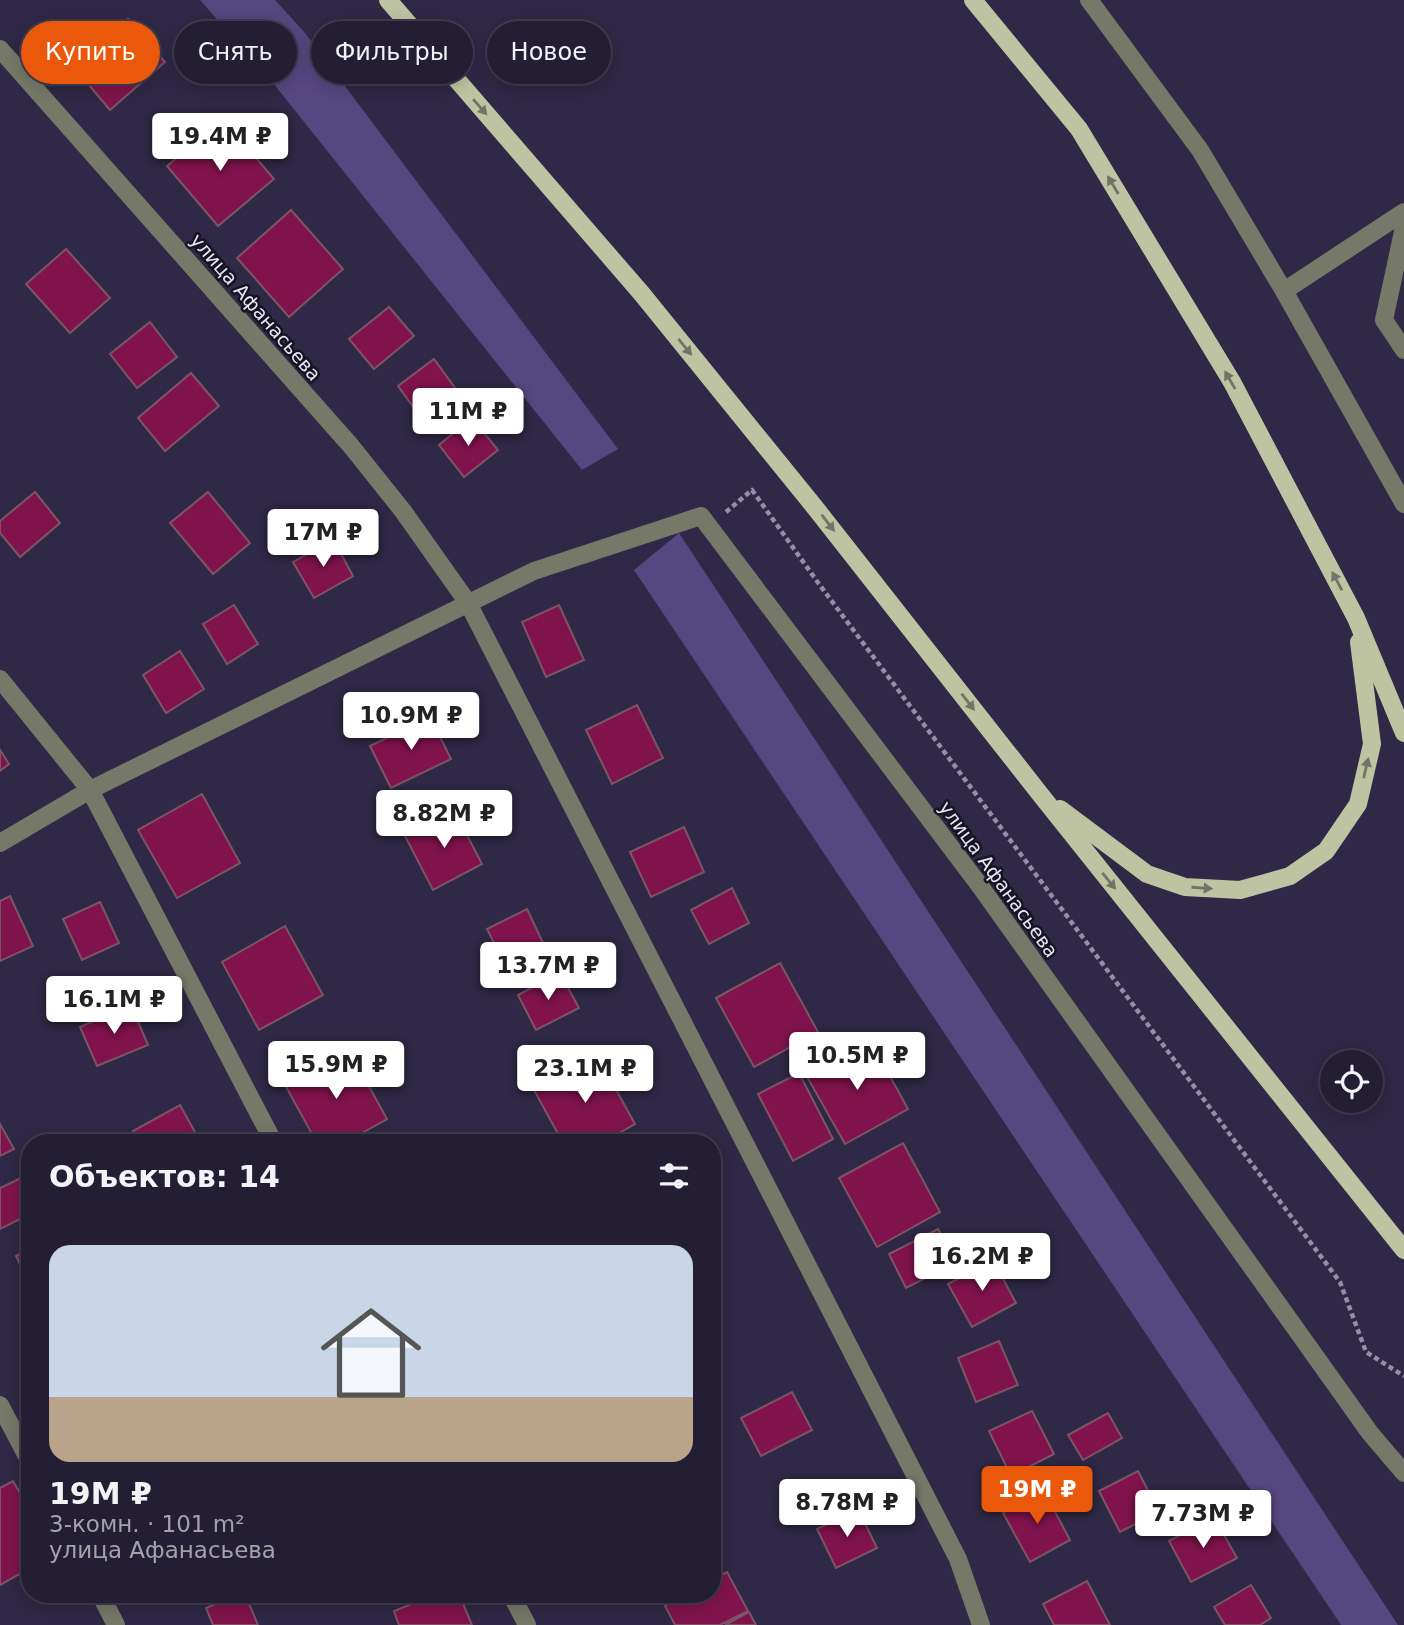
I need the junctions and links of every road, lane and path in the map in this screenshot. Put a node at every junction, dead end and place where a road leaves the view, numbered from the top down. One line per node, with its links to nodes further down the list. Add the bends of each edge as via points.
1 (388, 0): 16 (main road, one-way to 16, via 642,294)
2 (973, 0): 12 (main road, one-way to 2, via 1231,383 1079,129)
3 (1089, 0): 7 (street, via 1200,150)
4 (0, 49): 11 (street, улица Афанасьева, via 351,446)
5 (1404, 212): 7 (street)
6 (1404, 227): 8 (street, via 1384,320)
7 (1284, 290): 9 (street)
8 (1404, 350)
9 (1404, 504)
10 (709, 526): 11 (street, via 701,516 534,571); 20 (path, via 752,491 1340,1282 1366,1352); 23 (street, улица Афанасьева, via 980,886 1370,1433)
11 (468, 603): 15 (street); 28 (street, улица Афанасьева, via 958,1559)
12 (1356, 618): 14 (main road); 16 (main road, one-way to 12, via 1147,874 1185,887 1240,890 1290,876 1326,851 1358,804 1372,744)
13 (0, 679): 15 (street)
14 (1404, 733)
15 (90, 790): 17 (street); 18 (street)
16 (1040, 794): 19 (main road, one-way to 19)
17 (0, 842)
18 (269, 1134)
19 (1404, 1250)
20 (1404, 1376)
21 (0, 1405): 22 (street)
22 (21, 1445)
23 (1404, 1473)
24 (105, 1603): 26 (street)
25 (515, 1603): 27 (street)
26 (116, 1625)
27 (527, 1625)
28 (981, 1625)

